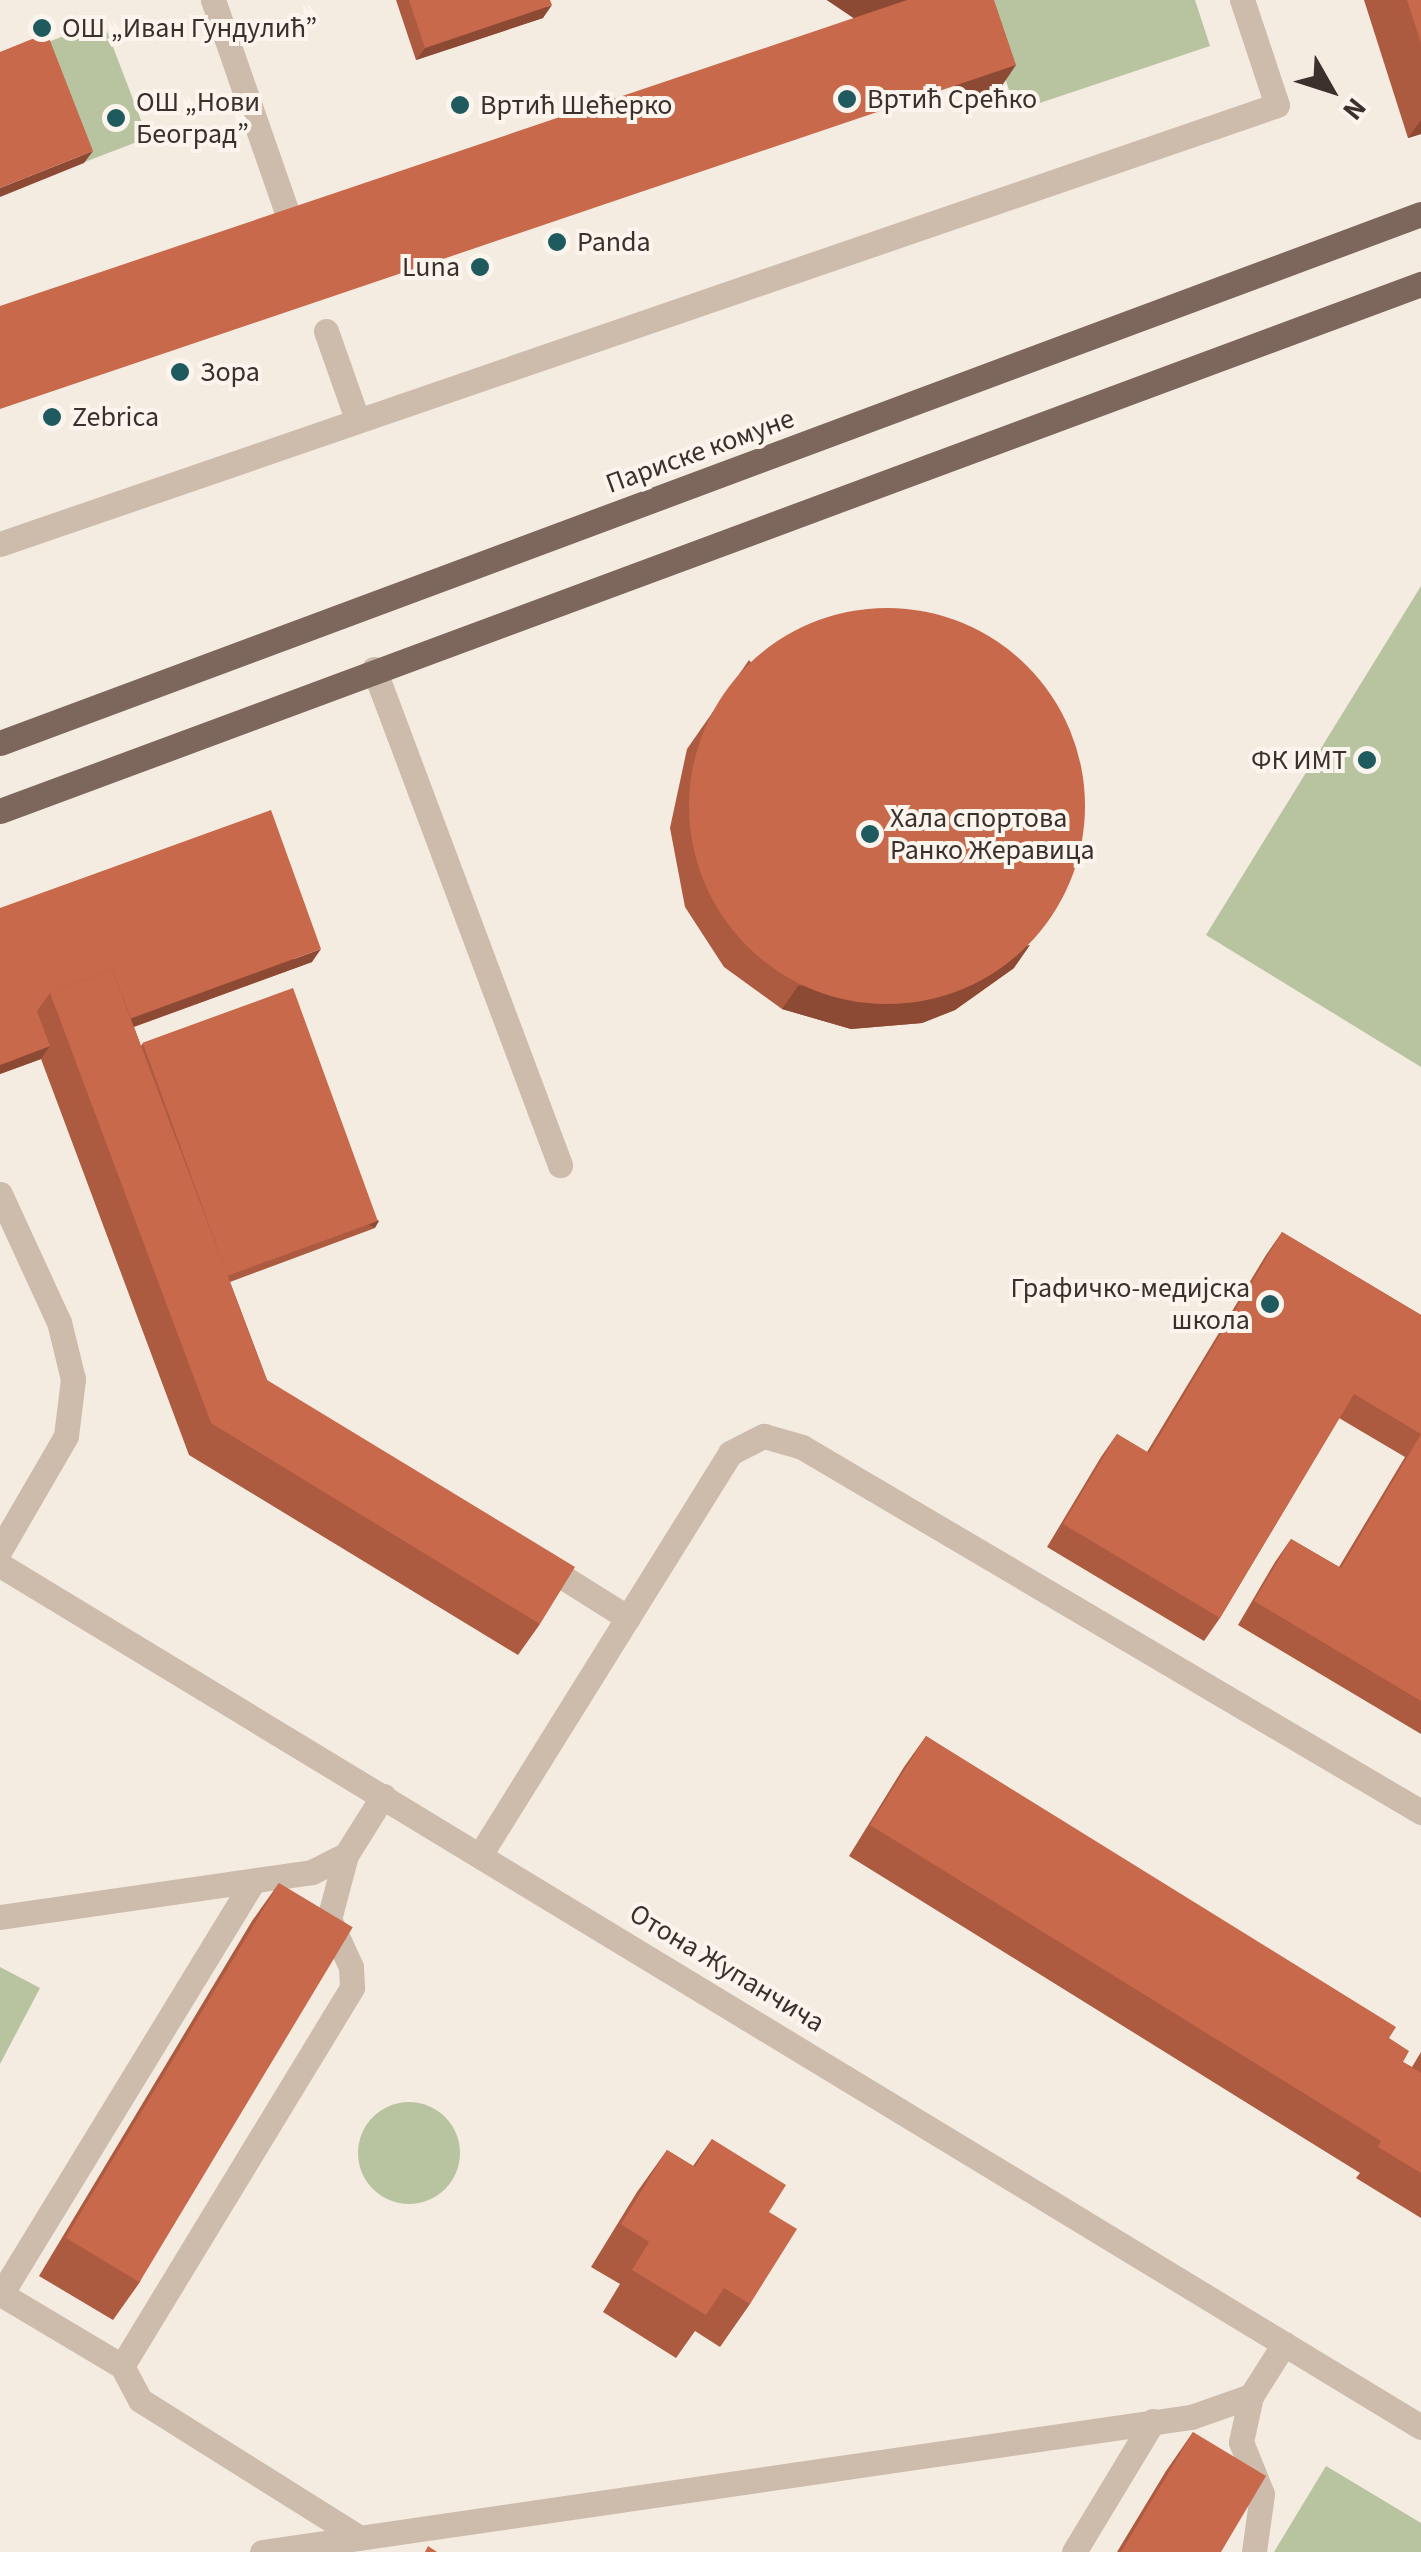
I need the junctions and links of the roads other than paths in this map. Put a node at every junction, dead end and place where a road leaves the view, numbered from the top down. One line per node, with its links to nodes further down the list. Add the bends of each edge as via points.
1 (213, 0): 4 (street)
2 (1242, 0): 7 (street, via 1277,105)
3 (1421, 214): 10 (main road, Париске комуне)
4 (296, 239)
5 (1421, 284): 9 (main road)
6 (326, 331): 7 (street)
7 (358, 419): 8 (street)
8 (0, 544)
9 (374, 669): 11 (main road); 12 (street)
10 (0, 743)
11 (0, 812)
12 (560, 1165)
13 (0, 1194): 15 (street, via 65,1336 73,1379 66,1436)
14 (511, 1545): 17 (street)
15 (0, 1550)
16 (0, 1565): 18 (street, Отона Жупанчича)
17 (628, 1618): 19 (street, via 730,1453 764,1436 802,1447); 21 (street)
18 (383, 1796): 20 (street); 21 (street, Отона Жупанчича)
19 (1421, 1812)
20 (346, 1855): 22 (street, via 312,1872); 25 (street, via 329,1918 352,1988)
21 (480, 1855): 24 (street, Отона Жупанчича)
22 (252, 1883): 23 (street); 25 (street, via 1,2294)
23 (0, 1917)
24 (1284, 2344): 26 (street); 28 (street, Отона Жупанчича)
25 (122, 2366): 29 (street, via 140,2400)
26 (1250, 2396): 27 (street, via 1191,2417); 32 (street, via 1241,2442 1262,2494)
27 (1153, 2420): 29 (street); 31 (street)
28 (1421, 2427)
29 (355, 2536): 30 (street)
30 (262, 2552)
31 (1074, 2552)
32 (1254, 2552)

